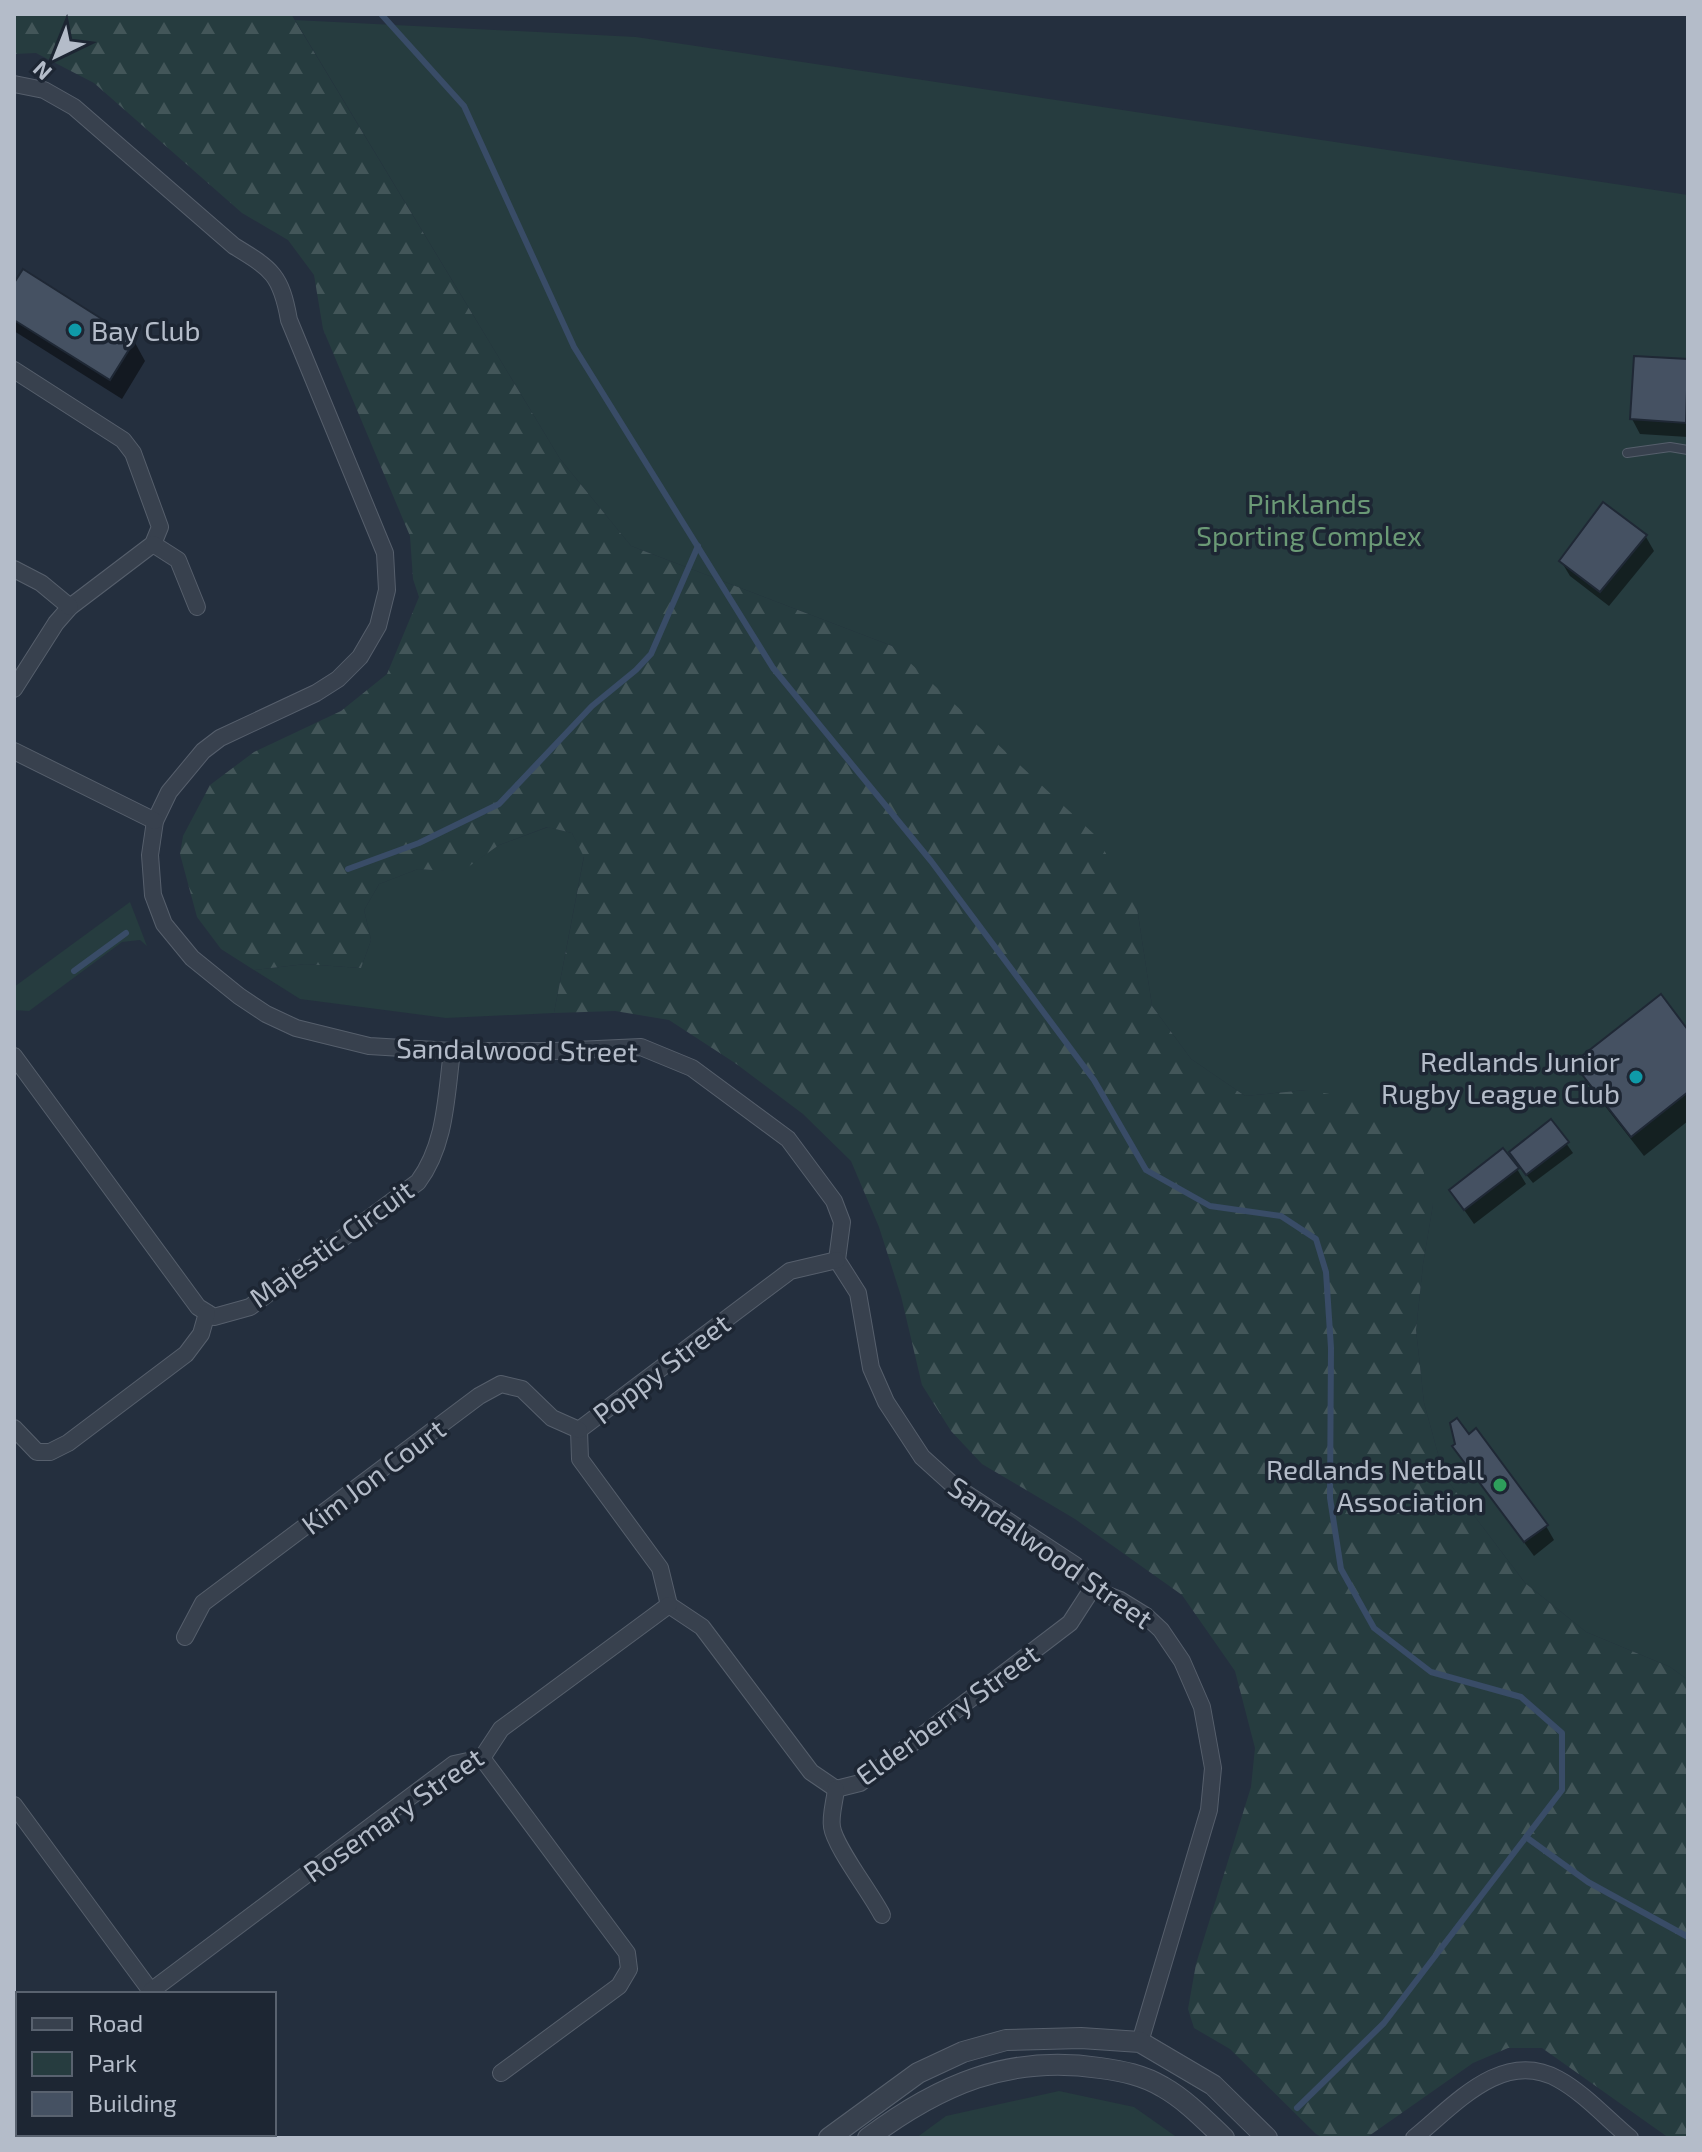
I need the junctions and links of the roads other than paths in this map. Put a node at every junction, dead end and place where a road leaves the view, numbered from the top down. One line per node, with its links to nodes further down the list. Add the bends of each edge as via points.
1 (14, 84): 11 (street, via 44,90 74,107 277,278 289,320 385,553 387,590 378,626 360,657 316,693 203,751 169,792)
2 (14, 370): 5 (street, via 123,440 133,453 160,527)
3 (1688, 450): 4 (lane)
4 (1627, 453)
5 (153, 544): 7 (street); 8 (street, via 178,560)
6 (14, 569): 7 (street)
7 (70, 607): 9 (street)
8 (197, 607)
9 (14, 689)
10 (14, 751): 11 (street)
11 (155, 821): 12 (street, Sandalwood Street, via 150,855 153,895 164,924 214,976 266,1014 296,1028 369,1046)
12 (452, 1051): 14 (street, Sandalwood Street, via 641,1047 692,1068 788,1139 834,1201 842,1222); 15 (street, Majestic Circuit, via 441,1136 418,1182 250,1307 214,1317)
13 (14, 1056): 15 (street)
14 (837, 1260): 17 (street, Poppy Street, via 790,1271); 18 (street, Sandalwood Street, via 858,1293 871,1368 922,1457 953,1485 1075,1565)
15 (207, 1313): 16 (street, via 201,1334 186,1354 68,1443 37,1452)
16 (14, 1428)
17 (579, 1430): 19 (street, Poppy Street, via 580,1459 660,1568); 20 (street, Kim Jon Court, via 552,1418 522,1389 501,1384 203,1603)
18 (1092, 1589): 22 (street, Elderberry Street, via 1070,1623 860,1783); 26 (street, Sandalwood Street, via 1146,1616 1168,1640 1202,1707 1213,1768 1209,1810)
19 (669, 1605): 21 (street, Rosemary Street, via 501,1729); 22 (street, Elderberry Street, via 702,1627 811,1772)
20 (185, 1637)
21 (482, 1758): 25 (street, Rosemary Street, via 454,1764); 27 (street, via 627,1953 629,1969 619,1986)
22 (836, 1789): 24 (street, via 832,1826)
23 (14, 1805): 25 (street)
24 (882, 1915)
25 (152, 1992)
26 (1140, 2042): 28 (street); 29 (street, via 1006,2040 963,2052 918,2073); 32 (street, via 1213,2085)
27 (501, 2073)
28 (1132, 2073): 30 (street, via 1077,2064 978,2075 941,2090); 31 (street, via 1164,2087)
29 (829, 2138)
30 (868, 2138)
31 (1224, 2138)
32 (1267, 2138)
33 (1414, 2138): 34 (street, via 1470,2090 1500,2074 1529,2069 1558,2079)
34 (1630, 2138)

